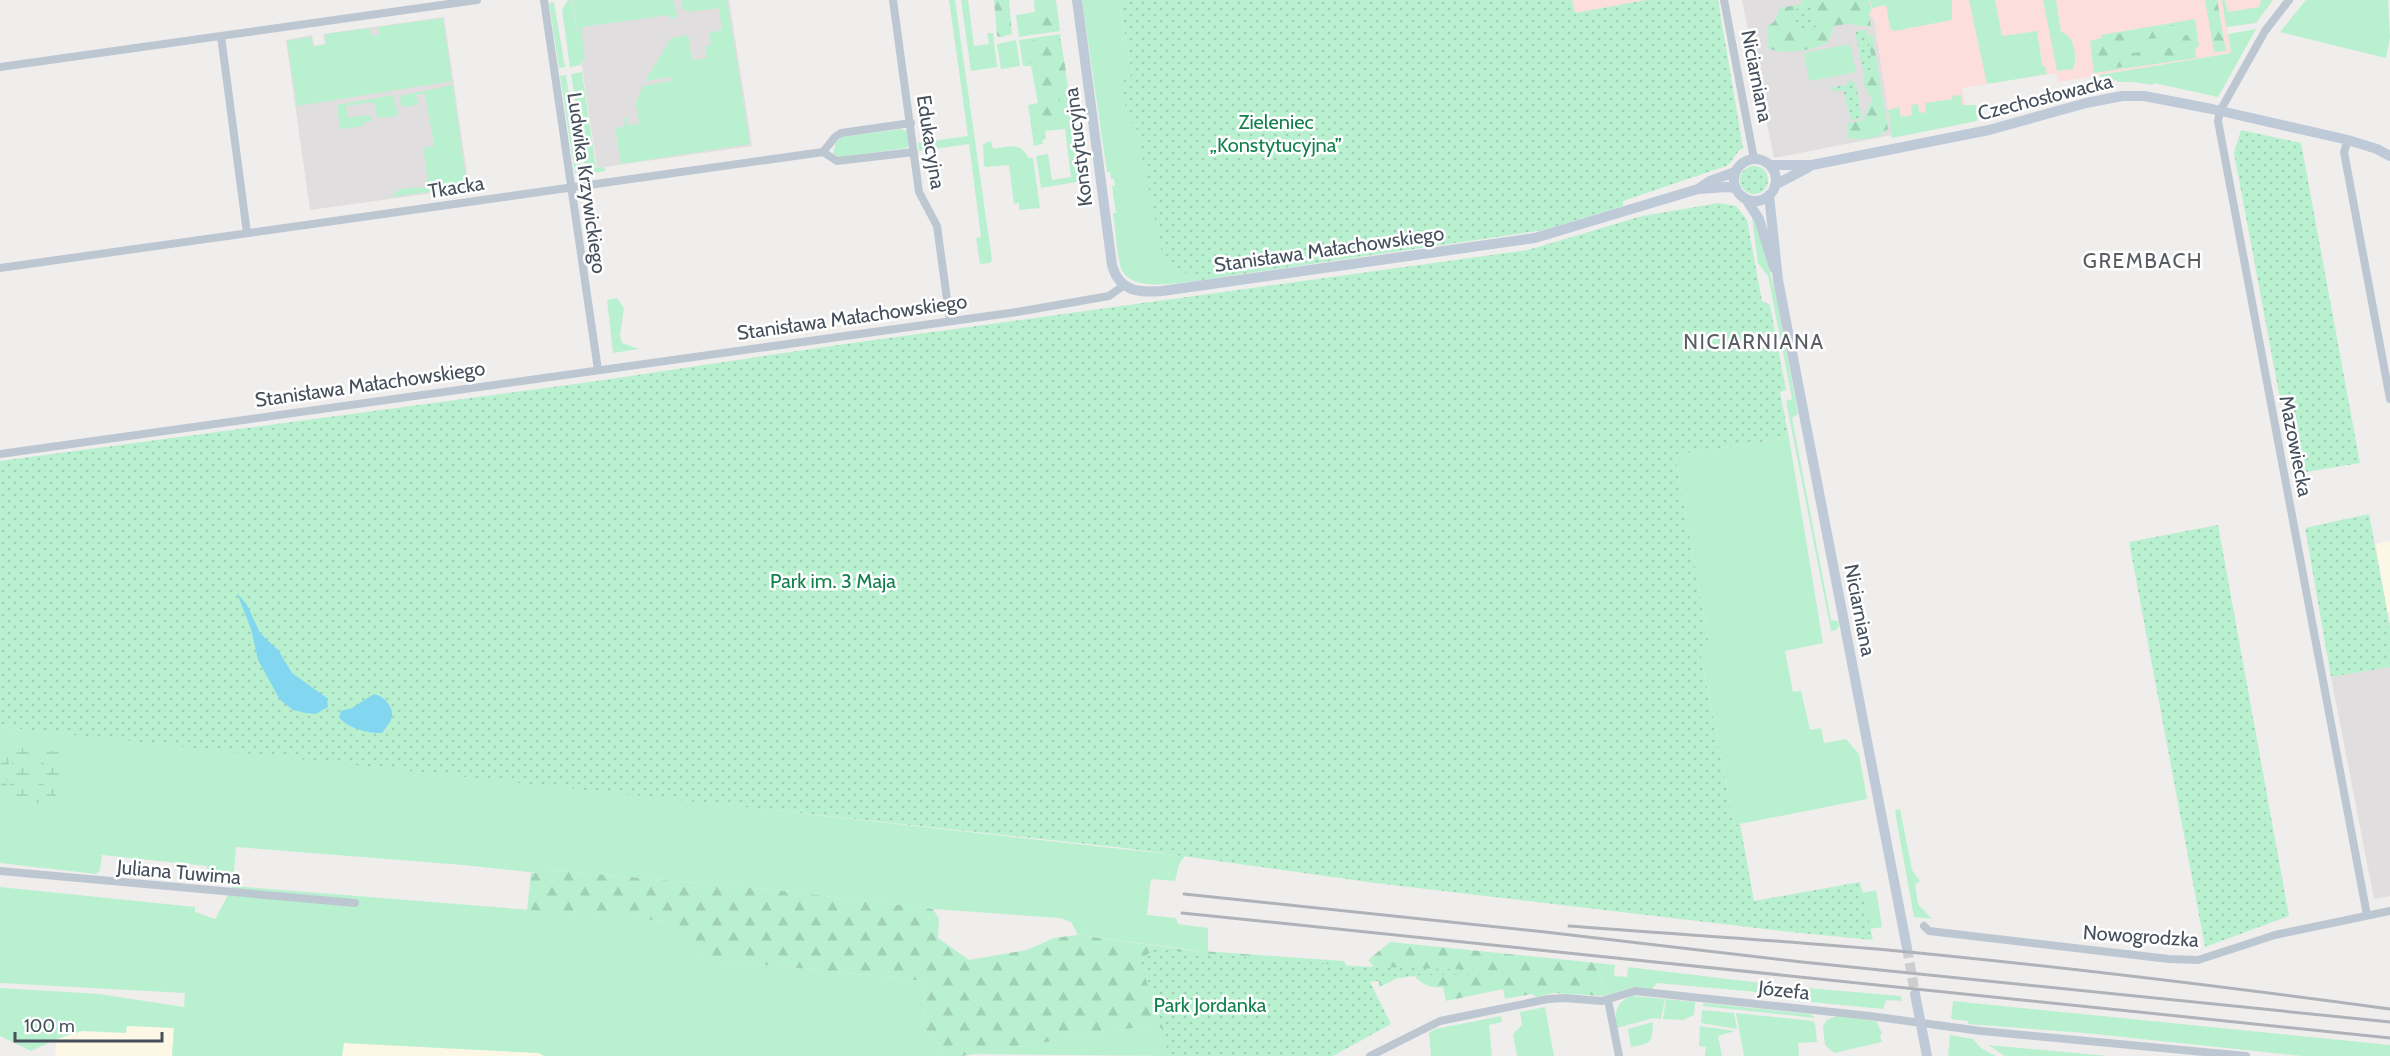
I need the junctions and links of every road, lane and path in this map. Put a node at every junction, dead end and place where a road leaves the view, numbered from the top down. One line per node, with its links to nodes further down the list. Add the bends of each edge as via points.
1 (477, 0): 7 (street)
2 (544, 0): 19 (street, Ludwika Krzywickiego)
3 (893, 0): 10 (street, Edukacyjna)
4 (1077, 0): 27 (street, Konstytucyjna, via 1112,265)
5 (1724, 0): 15 (street, Niciarniana)
6 (2289, 0): 9 (street, via 2265,31)
7 (221, 36): 8 (street); 24 (street)
8 (0, 67)
9 (2220, 111): 11 (street, Czechosłowacka); 17 (street, Czechosłowacka, via 2145,96 2115,97 1999,128); 35 (street, Mazowiecka, via 2221,142)
10 (911, 123): 12 (street, via 841,133); 13 (street, Edukacyjna)
11 (2348, 140): 14 (street, Czechosłowacka); 30 (street, via 2344,152)
12 (823, 152): 13 (street, Tkacka, via 837,161); 19 (street, Tkacka)
13 (914, 152): 28 (street, Edukacyjna, via 919,192 937,226)
14 (2390, 156)
15 (1754, 159): 16 (street); 18 (street, via 1742,163)
16 (1770, 165): 17 (street, Czechosłowacka); 22 (street, via 1775,174)
17 (1812, 165): 22 (street, Czechosłowacka, via 1788,176)
18 (1735, 172): 20 (street); 21 (street, Stanisława Małachowskiego)
19 (571, 187): 24 (street, Tkacka); 29 (street, Ludwika Krzywickiego)
20 (1736, 188): 21 (street, Stanisława Małachowskiego); 23 (street)
21 (1698, 189): 27 (street, Stanisława Małachowskiego, via 1535,238 1162,291)
22 (1772, 190): 23 (street, via 1756,201); 26 (street, Niciarniana)
23 (1746, 199): 26 (street, Niciarniana, via 1759,219)
24 (247, 233): 25 (street, Tkacka)
25 (0, 268)
26 (1778, 280): 37 (street, Niciarniana)
27 (1123, 286): 28 (street, Stanisława Małachowskiego, via 1109,296)
28 (950, 321): 29 (street, Stanisława Małachowskiego)
29 (598, 370): 31 (street, Stanisława Małachowskiego)
30 (2390, 399)
31 (0, 454)
32 (0, 871): 33 (street, Juliana Tuwima)
33 (355, 903)
34 (2390, 910): 35 (street, Nowogrodzka)
35 (2367, 915): 36 (street, Nowogrodzka, via 2275,935 2198,960 1929,931)
36 (1924, 926)
37 (1906, 948)
38 (1915, 994): 43 (street)
39 (1608, 1000): 40 (street, Józefa, via 1639,992); 41 (street, Józefa, via 1548,999 1445,1019); 42 (street)
40 (2205, 1054): 44 (street, Józefa)
41 (1370, 1056)
42 (1619, 1056)
43 (1927, 1056)
44 (2247, 1056)

